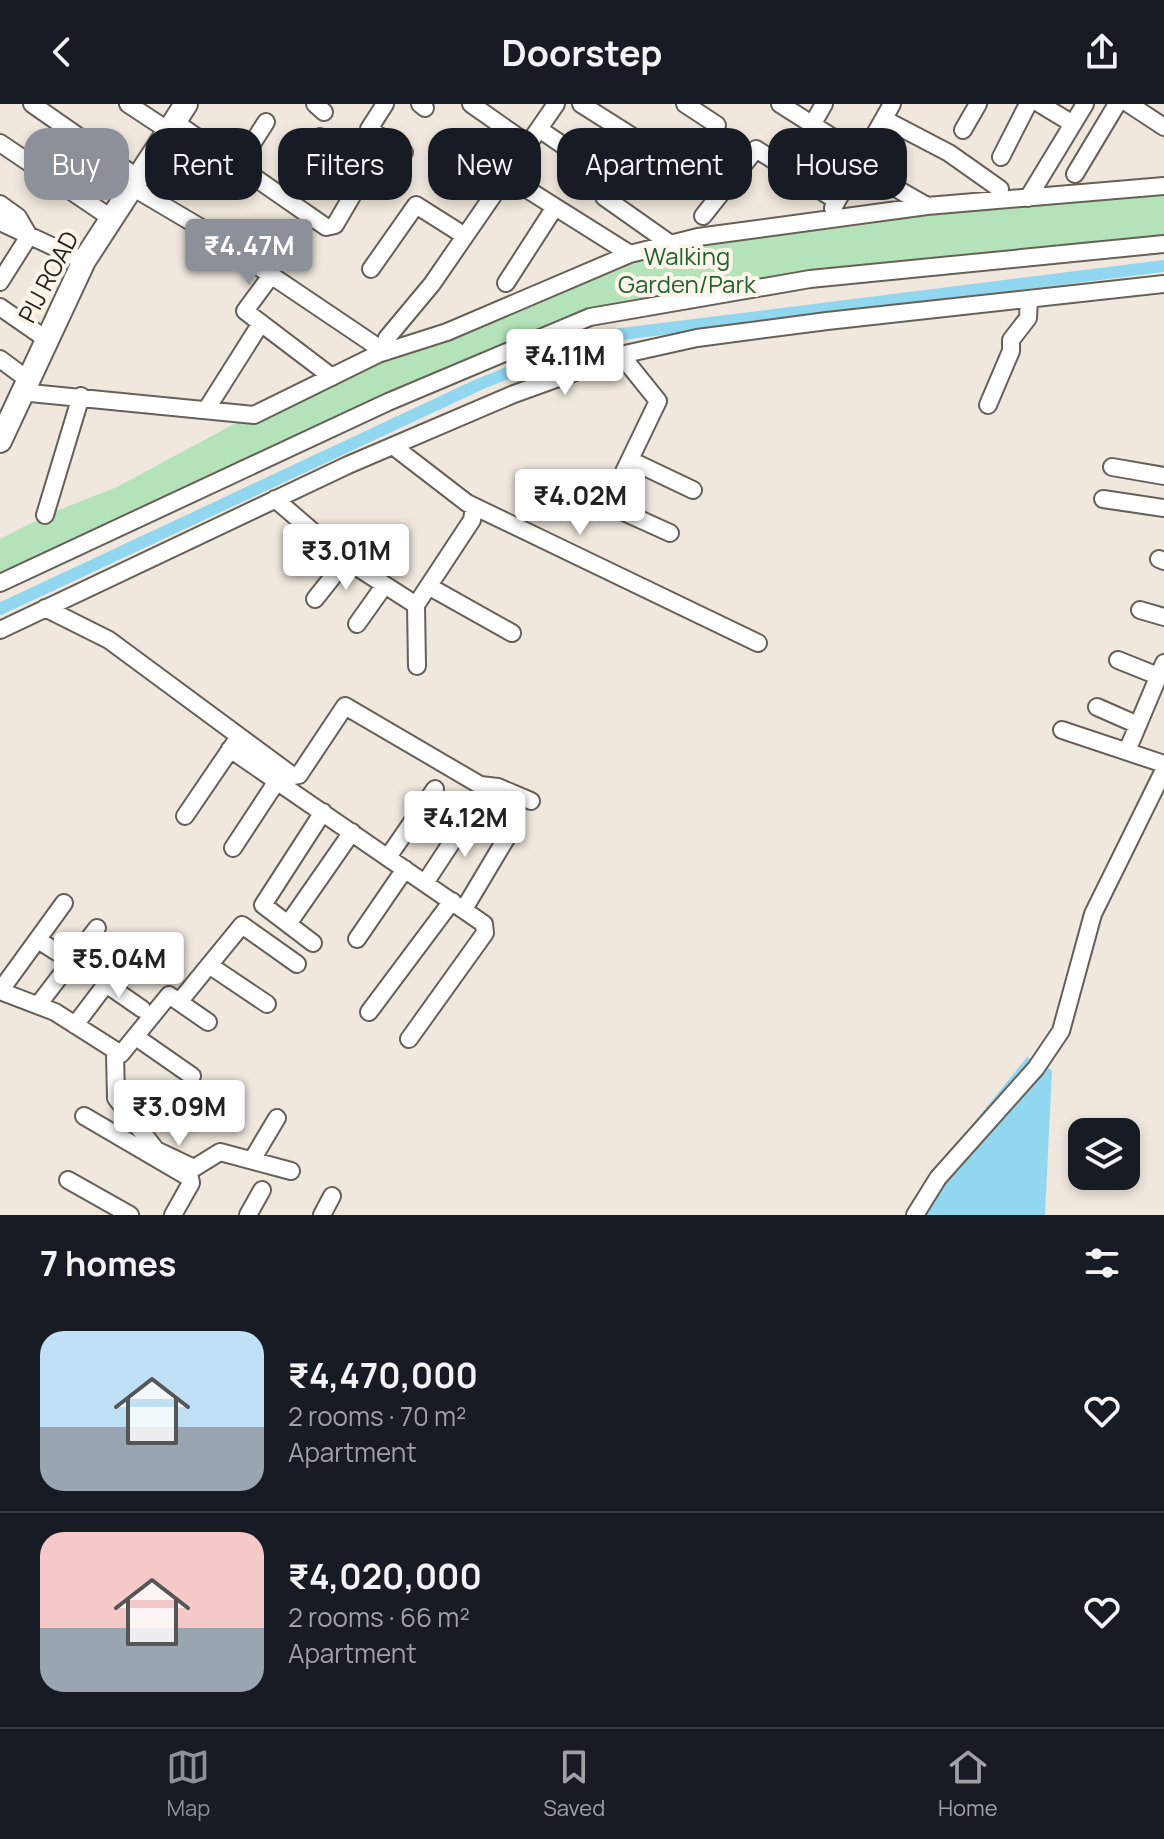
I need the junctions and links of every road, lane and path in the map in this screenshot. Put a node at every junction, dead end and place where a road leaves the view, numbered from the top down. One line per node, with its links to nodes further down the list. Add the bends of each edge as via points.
1 (32, 104): 33 (street)
2 (128, 104): 17 (street)
3 (385, 104): 24 (street)
4 (471, 104): 25 (street)
5 (556, 104): 26 (street)
6 (581, 104): 27 (street)
7 (685, 104): 20 (street)
8 (780, 104): 21 (street)
9 (824, 104): 21 (street)
10 (978, 104): 29 (street)
11 (1028, 104): 31 (street)
12 (1040, 104): 19 (street)
13 (1085, 104): 19 (street)
14 (1117, 104): 32 (street)
15 (1129, 104): 22 (street)
16 (888, 112): 35 (street)
17 (176, 119): 33 (main road, PIJ ROAD)
18 (266, 122): 23 (street)
19 (1073, 124): 38 (street)
20 (717, 125)
21 (812, 125): 28 (street)
22 (1164, 127)
23 (262, 128)
24 (370, 128)
25 (505, 128)
26 (540, 128)
27 (619, 128)
28 (817, 128)
29 (963, 130)
30 (0, 143): 48 (street)
31 (1001, 157)
32 (1075, 174)
33 (135, 182): 48 (main road, PIJ ROAD); 58 (street)
34 (1164, 186): 38 (street)
35 (1000, 189)
36 (907, 195): 45 (street)
37 (541, 198): 46 (street)
38 (1028, 198): 45 (street)
39 (289, 200): 40 (street, via 331,227)
40 (348, 200)
41 (490, 200): 52 (street)
42 (608, 200): 54 (street)
43 (837, 201): 47 (street, via 756,149); 49 (street)
44 (0, 204): 51 (street, via 18,217)
45 (927, 206): 49 (street)
46 (555, 207): 55 (street); 60 (street)
47 (703, 216)
48 (111, 218): 56 (main road, PIJ ROAD)
49 (826, 220): 54 (street)
50 (0, 222): 51 (street)
51 (29, 236): 56 (street); 59 (street)
52 (465, 236): 57 (street, via 416,205); 66 (street, via 387,338)
53 (1164, 244): 87 (street, via 810,279 590,317 388,402)
54 (672, 245): 55 (street)
55 (630, 254): 66 (street, via 447,332)
56 (84, 261): 65 (main road, PIJ ROAD)
57 (371, 269)
58 (270, 277): 64 (street, via 245,311); 66 (street)
59 (0, 282)
60 (506, 283)
61 (1164, 284): 62 (street)
62 (1029, 299): 67 (street, via 697,338); 72 (street, via 1028,318 1011,340)
63 (0, 307): 65 (street)
64 (261, 323): 69 (street); 73 (street)
65 (46, 339): 70 (main road, PIJ ROAD)
66 (385, 352): 69 (street)
67 (621, 355): 75 (street); 76 (street, via 658,401)
68 (0, 359): 70 (street)
69 (332, 377): 73 (street, via 254,415)
70 (15, 396): 71 (street); 74 (main road, PIJ ROAD)
71 (81, 396): 73 (street); 84 (street)
72 (988, 405)
73 (206, 410)
74 (0, 441)
75 (393, 446): 80 (street); 82 (street)
76 (630, 460): 79 (street); 85 (street, via 608,505)
77 (1112, 467): 78 (street)
78 (1164, 476)
79 (693, 490)
80 (275, 499): 86 (street); 92 (street)
81 (1103, 499): 83 (street)
82 (474, 507): 89 (street, via 472,520); 98 (street)
83 (1164, 508)
84 (45, 515)
85 (670, 533)
86 (346, 560): 88 (street); 90 (street)
87 (0, 583)
88 (384, 586): 91 (street); 95 (street)
89 (430, 587): 91 (street); 97 (street)
90 (315, 599)
91 (416, 605): 100 (street)
92 (45, 608): 96 (street); 105 (street, via 109,640)
93 (1140, 610): 94 (street)
94 (1164, 617)
95 (357, 624)
96 (0, 630)
97 (512, 633)
98 (758, 643)
99 (1118, 660): 101 (street)
100 (417, 666)
101 (1161, 669): 103 (street)
102 (1097, 707): 103 (street)
103 (1138, 725): 106 (street)
104 (1062, 730): 107 (street)
105 (235, 743): 108 (street); 110 (street, via 296,777 345,706 480,785); 113 (street)
106 (1130, 744)
107 (1164, 767): 155 (street, via 1093,914 1061,1031 1036,1068 938,1178)
108 (277, 781): 111 (street); 116 (street)
109 (435, 789): 117 (street)
110 (531, 801)
111 (323, 812): 114 (street); 122 (street, via 263,905)
112 (471, 813): 119 (street)
113 (185, 816)
114 (352, 832): 117 (street); 122 (street)
115 (507, 837): 121 (street)
116 (233, 848)
117 (388, 857): 118 (street)
118 (405, 869): 119 (street); 124 (street)
119 (425, 883): 121 (street)
120 (64, 903): 125 (street)
121 (458, 905): 137 (street); 141 (street, via 484,924 485,933)
122 (288, 924): 126 (street)
123 (97, 928): 128 (street)
124 (357, 939)
125 (38, 940): 128 (street); 132 (street)
126 (313, 943)
127 (131, 951): 131 (street)
128 (71, 961): 135 (street)
129 (297, 964): 130 (street, via 242,925)
130 (209, 965): 133 (street); 134 (street)
131 (106, 984): 136 (street); 139 (street)
132 (0, 991): 135 (street)
133 (179, 1002): 138 (street); 140 (street, via 167,996)
134 (267, 1004)
135 (38, 1005): 139 (street)
136 (142, 1009)
137 (369, 1012)
138 (208, 1022)
139 (75, 1025): 142 (street)
140 (136, 1037): 142 (street, via 125,1051); 143 (street)
141 (409, 1039)
142 (115, 1053): 146 (street, via 115,1095 156,1150 194,1168 220,1152)
143 (192, 1076)
144 (84, 1116): 152 (street, via 190,1178)
145 (277, 1118): 146 (street)
146 (252, 1160): 147 (street)
147 (291, 1171)
148 (68, 1180): 151 (street)
149 (262, 1190): 153 (street)
150 (332, 1196): 154 (street)
151 (130, 1215)
152 (173, 1215)
153 (248, 1215)
154 (322, 1215)
155 (915, 1215)

